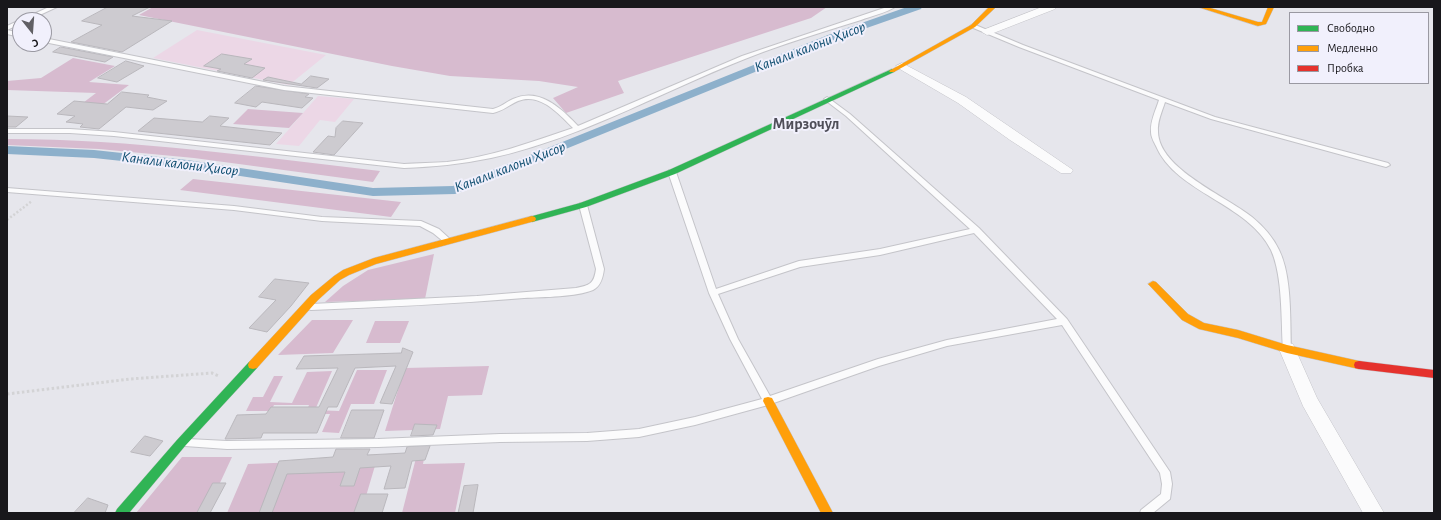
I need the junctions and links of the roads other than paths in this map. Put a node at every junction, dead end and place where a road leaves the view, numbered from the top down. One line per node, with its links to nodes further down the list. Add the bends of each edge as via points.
1 (54, 7): 7 (lane)
2 (892, 7): 14 (lane, via 800,36)
3 (993, 7): 8 (street)
4 (1051, 7): 9 (street)
5 (1202, 7): 6 (street, via 1261,24 1264,23)
6 (1271, 7)
7 (42, 12)
8 (973, 26): 9 (lane); 11 (street)
9 (987, 32): 13 (lane)
10 (52, 42): 14 (lane, via 277,86 363,97 493,111 501,110 516,99 538,99 553,105)
11 (902, 66): 12 (street); 17 (street, via 962,100)
12 (827, 99): 18 (street); 21 (lane)
13 (1163, 99): 16 (lane, via 1213,118); 27 (lane, via 1155,123 1154,137 1160,151 1175,168 1237,210 1259,229 1275,249 1281,267)
14 (578, 128): 15 (lane, via 490,157 429,167 114,134)
15 (7, 131)
16 (1386, 166)
17 (1066, 170)
18 (672, 172): 20 (street); 24 (lane)
19 (7, 190): 22 (lane, via 234,208 322,219 421,224)
20 (583, 205): 22 (street, via 515,225); 25 (lane, via 600,268 599,279 595,285 588,288 477,299)
21 (976, 230): 24 (lane, via 880,252 799,264); 26 (lane)
22 (447, 240): 25 (street, via 355,268 338,277)
23 (1153, 284): 27 (street, via 1189,321)
24 (713, 294): 29 (lane)
25 (306, 307): 30 (street)
26 (1064, 321): 29 (lane, via 947,343 878,363); 33 (lane, via 1165,472 1168,484 1166,496)
27 (1287, 349): 28 (street, via 1364,366); 34 (street, via 1308,401)
28 (1434, 374)
29 (768, 401): 30 (lane, via 639,433 587,437 378,443); 32 (street)
30 (181, 443): 31 (street)
31 (121, 513)
32 (827, 513)
33 (1145, 513)
34 (1374, 513)

